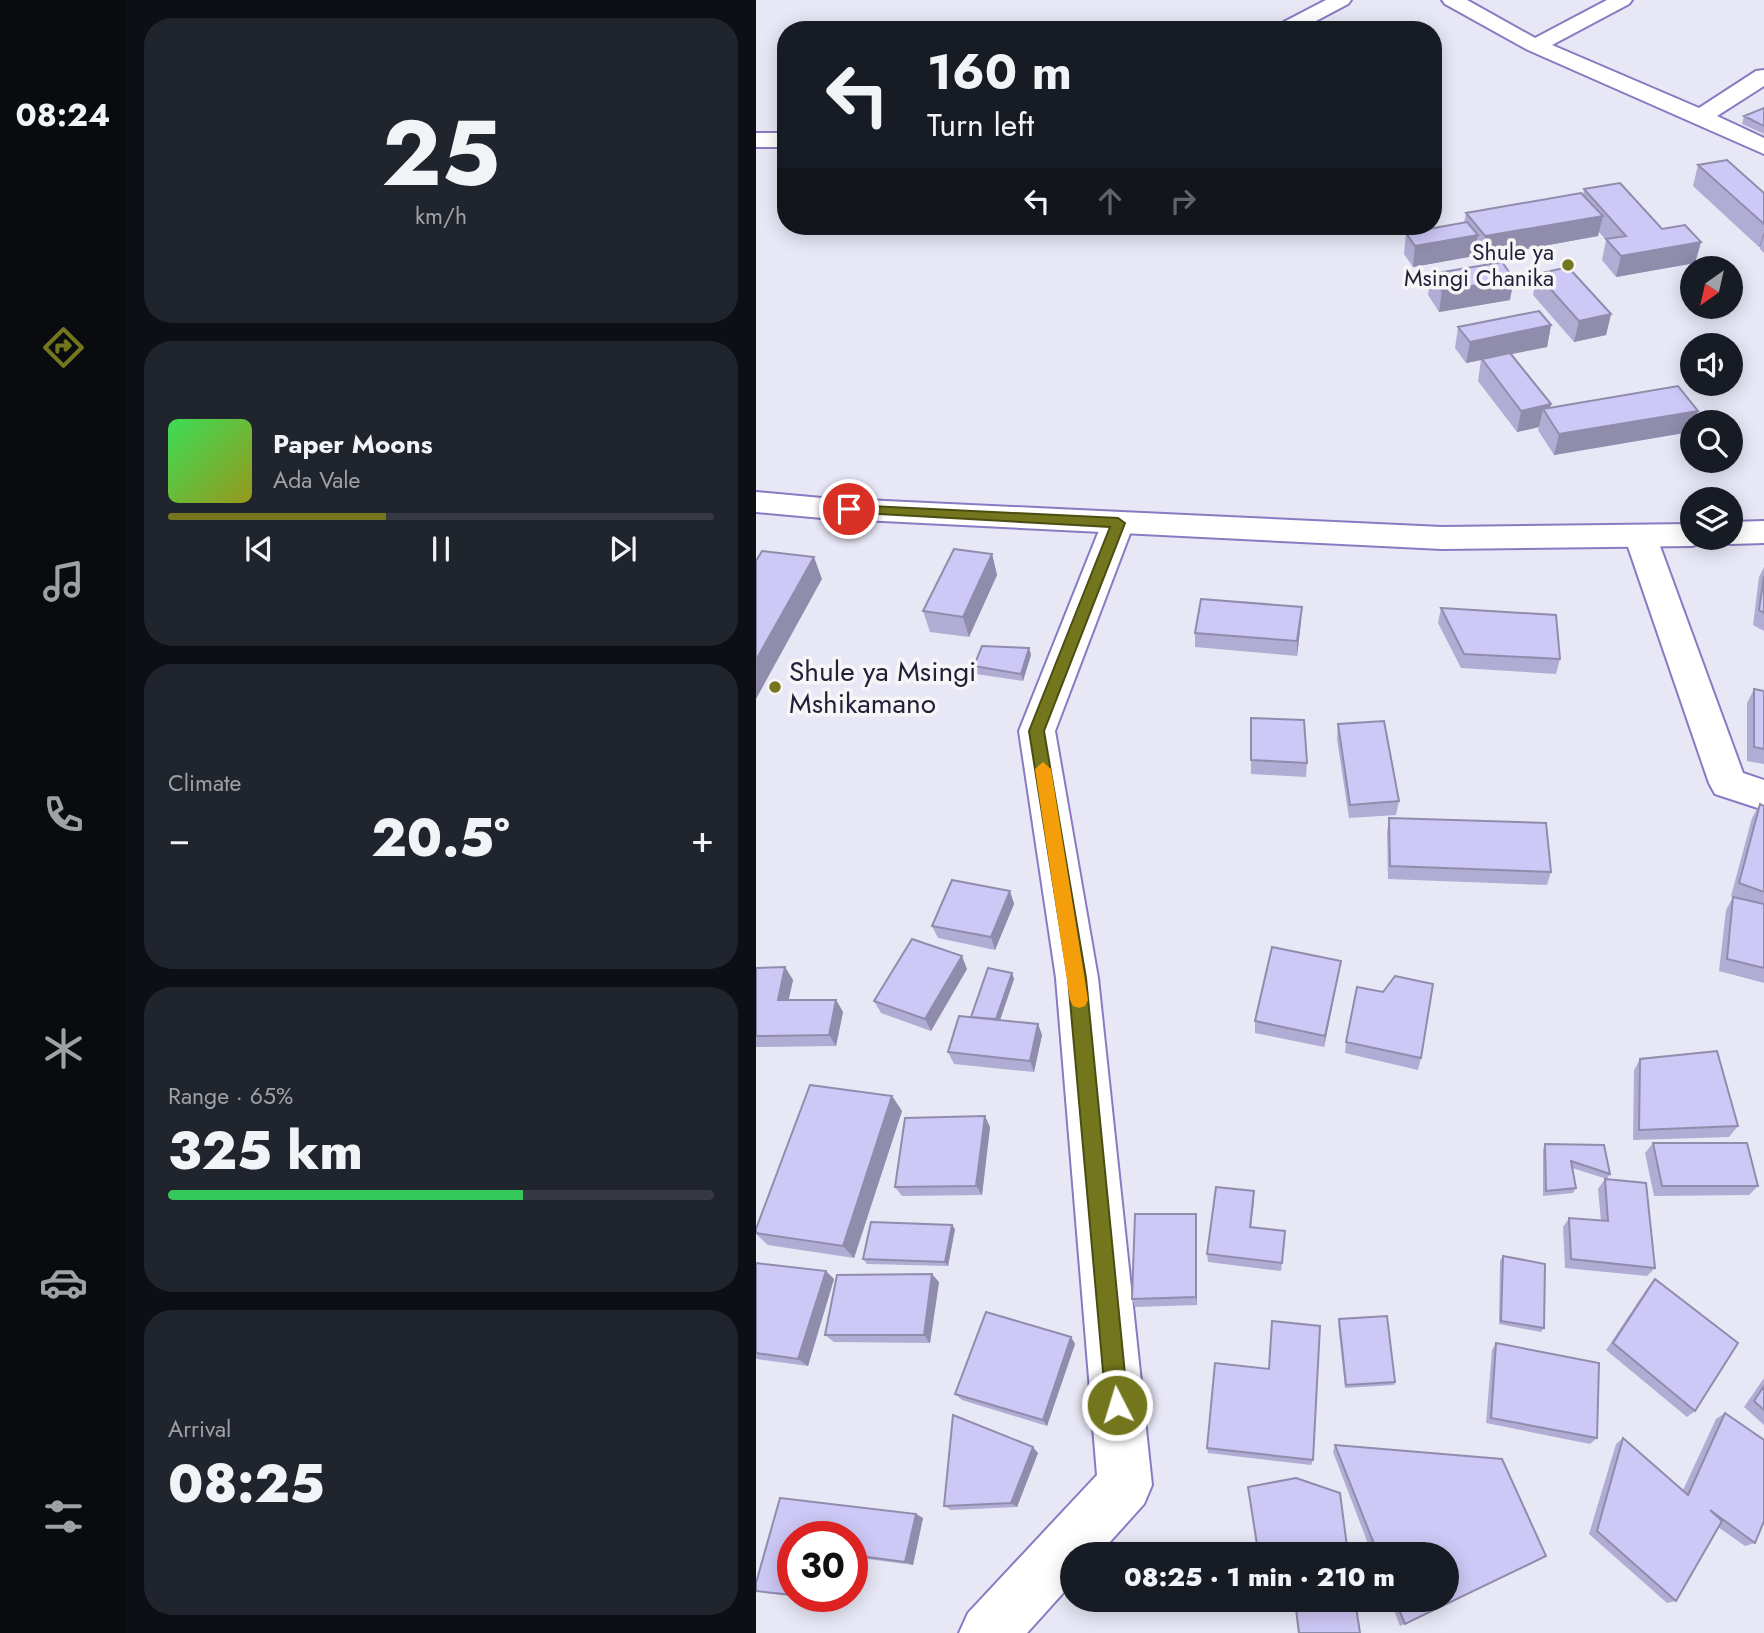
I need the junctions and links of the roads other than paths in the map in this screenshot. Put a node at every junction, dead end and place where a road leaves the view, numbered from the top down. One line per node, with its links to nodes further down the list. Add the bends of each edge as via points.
1 (1341, 0): 4 (street)
2 (1452, 0): 5 (street)
3 (1622, 0): 5 (street)
4 (1300, 21)
5 (1535, 46): 7 (street)
6 (1764, 76): 7 (street)
7 (1701, 117): 10 (street)
8 (756, 140): 9 (street)
9 (777, 140)
10 (1764, 147)
11 (756, 502): 12 (street)
12 (1118, 523): 16 (street, via 1442,538); 18 (street, via 1037,731 1077,978 1125,1485)
13 (1764, 532): 14 (street)
14 (1743, 533)
15 (1680, 536): 16 (street)
16 (1641, 538): 17 (street, via 1728,783)
17 (1764, 795)
18 (988, 1633)

